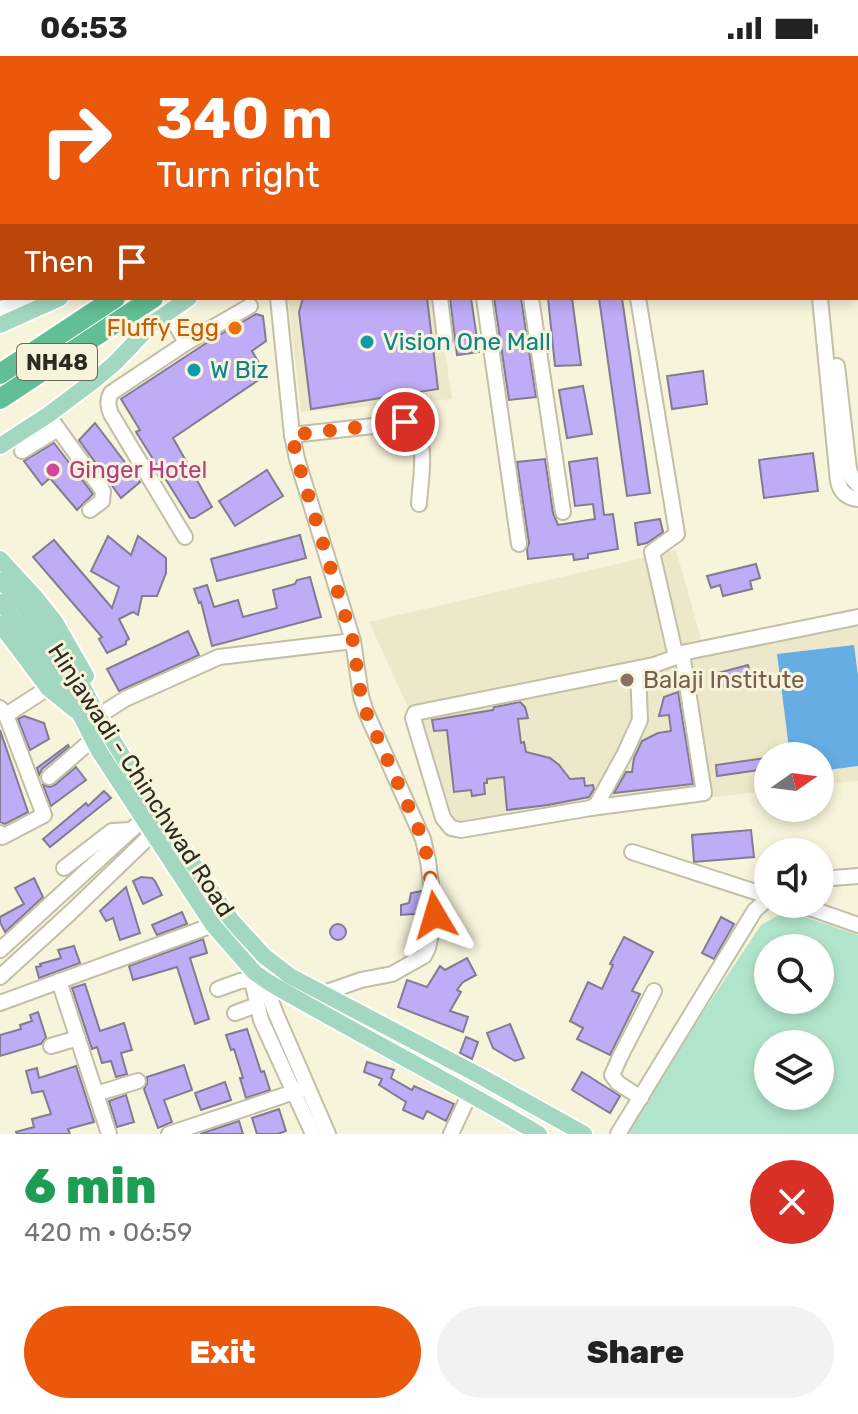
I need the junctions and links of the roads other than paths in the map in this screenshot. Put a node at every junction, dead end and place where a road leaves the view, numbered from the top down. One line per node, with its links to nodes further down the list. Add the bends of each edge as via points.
1 (20, 300): 14 (street)
2 (56, 300): 15 (main road)
3 (112, 300): 18 (highway, NH48)
4 (181, 300): 12 (main road)
5 (278, 300): 22 (street)
6 (440, 300): 16 (street)
7 (484, 300): 31 (street)
8 (531, 300): 29 (street)
9 (638, 300): 38 (street, via 677,534 652,552)
10 (820, 300): 26 (street, via 838,481 844,494)
11 (829, 300): 25 (street, via 849,469)
12 (161, 305): 17 (street); 19 (highway, NH48); 20 (main road, via 153,323 115,363)
13 (250, 306): 17 (street)
14 (0, 309)
15 (0, 325)
16 (445, 339)
17 (186, 343): 30 (street, via 108,399 111,414)
18 (0, 374)
19 (0, 399)
20 (48, 415): 21 (street); 23 (main road)
21 (58, 429): 24 (street); 28 (street, via 103,491 102,501)
22 (292, 435): 27 (street, via 413,425 422,449); 37 (street)
23 (0, 446)
24 (22, 451)
25 (858, 485)
26 (858, 499)
27 (419, 504)
28 (90, 510)
29 (563, 512)
30 (185, 537)
31 (519, 544)
32 (0, 559): 41 (main road, via 55,622 86,673)
33 (0, 580): 41 (main road, Hinjawadi - Chinchwad Road)
34 (0, 602): 43 (main road, Hinjawadi - Chinchwad Road)
35 (858, 617): 38 (street)
36 (0, 624): 40 (main road)
37 (353, 641): 43 (street, via 219,657 125,699); 48 (street, via 366,712)
38 (679, 655): 39 (street); 45 (street, via 704,793)
39 (638, 669): 45 (street, via 640,720 597,804); 46 (street, via 415,713)
40 (48, 688): 42 (street); 43 (main road)
41 (90, 699): 43 (main road)
42 (3, 712): 50 (street, via 44,815 2,837)
43 (89, 723): 44 (street); 47 (main road, Hinjawadi - Chinchwad Road); 47 (main road, Hinjawadi - Chinchwad Road, via 99,751)
44 (49, 777)
45 (587, 809): 46 (street, via 461,830)
46 (443, 818): 48 (street)
47 (155, 822): 49 (street); 58 (main road, Hinjawadi - Chinchwad Road); 61 (street, via 70,913); 66 (main road, Hinjawadi - Chinchwad Road, via 264,956)
48 (416, 824): 66 (street, via 428,861 435,915 424,956 392,974)
49 (131, 830): 52 (street, via 112,831); 60 (street)
50 (0, 833)
51 (632, 852): 55 (street)
52 (64, 868)
53 (858, 876): 54 (street)
54 (834, 878)
55 (754, 893)
56 (754, 912): 76 (street)
57 (834, 917): 59 (street)
58 (213, 925): 62 (main road, Hinjawadi - Chinchwad Road); 63 (street)
59 (858, 925)
60 (0, 950)
61 (0, 977)
62 (259, 978): 64 (street); 68 (street); 73 (street); 74 (main road, Hinjawadi - Chinchwad Road)
63 (59, 981): 67 (street); 70 (street)
64 (218, 989)
65 (654, 991): 76 (street, via 612,1075)
66 (324, 993): 83 (main road, Hinjawadi - Chinchwad Road)
67 (0, 1003)
68 (257, 1005): 69 (street); 73 (street)
69 (235, 1013)
70 (78, 1038): 71 (street); 75 (street)
71 (51, 1046)
72 (138, 1081): 75 (street)
73 (301, 1089): 78 (street); 79 (street); 80 (street)
74 (470, 1093): 81 (street); 82 (main road, Hinjawadi - Chinchwad Road)
75 (96, 1094): 77 (street)
76 (641, 1098): 84 (street)
77 (109, 1134)
78 (169, 1134)
79 (313, 1134)
80 (328, 1134)
81 (451, 1134)
82 (539, 1134)
83 (584, 1134)
84 (618, 1134)

